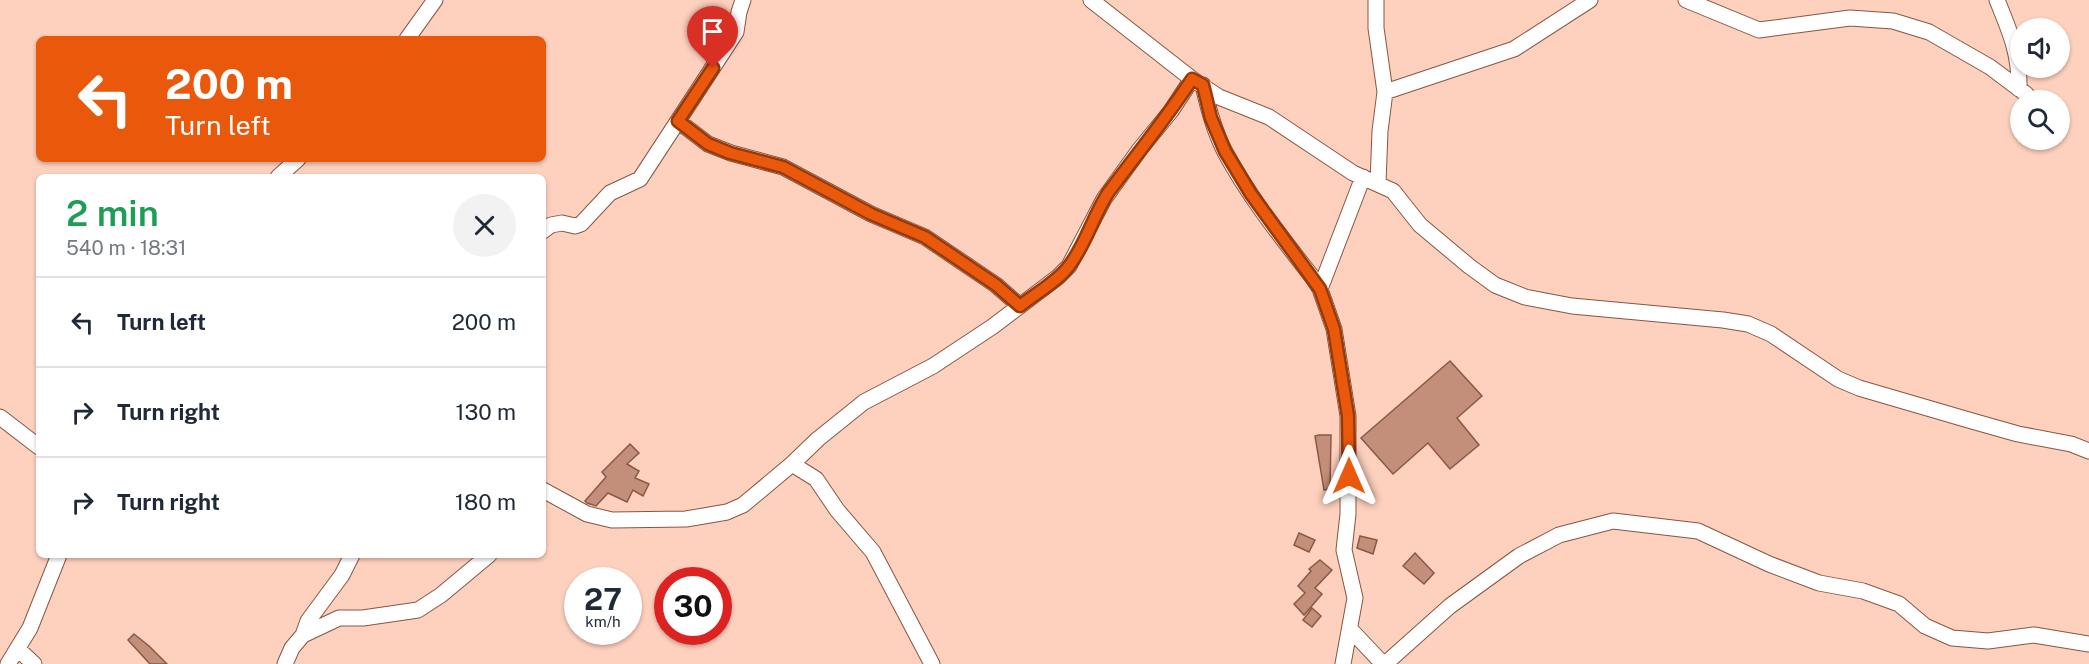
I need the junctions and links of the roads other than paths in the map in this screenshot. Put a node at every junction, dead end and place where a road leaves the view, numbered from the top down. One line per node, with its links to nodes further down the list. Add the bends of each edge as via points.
1 (435, 0): 8 (street)
2 (743, 0): 12 (street, via 736,32)
3 (1091, 0): 9 (street)
4 (1590, 0): 11 (street, via 1514,49)
5 (1686, 0): 10 (street, via 1759,30 1850,18 1893,21 1929,32 1990,67)
6 (1997, 0): 10 (street, via 2016,47)
7 (1374, 2): 11 (street)
8 (409, 36)
9 (1197, 82): 15 (street, via 1219,97 1269,117); 18 (street, via 1225,151); 19 (street, via 1104,199 1069,266)
10 (2019, 89)
11 (1385, 92): 16 (street)
12 (678, 121): 17 (street, via 640,179 610,193 581,224 562,223); 19 (street, via 708,144 783,167 871,214 925,237)
13 (295, 162): 14 (street)
14 (281, 174)
15 (1363, 177): 16 (street); 18 (street)
16 (1378, 183): 22 (street, via 1393,191 1420,225 1469,266 1495,285 1525,297 1572,306 1748,324 1859,388)
17 (546, 229)
18 (1320, 289): 28 (street, via 1334,329 1348,416 1344,550 1355,598)
19 (1020, 306): 23 (street, via 933,366 864,402)
20 (0, 417): 21 (street)
21 (36, 445)
22 (2089, 451)
23 (792, 464): 24 (street, via 743,505 686,519 612,520 587,514); 35 (street, via 816,479 873,552)
24 (546, 493)
25 (58, 558): 31 (street)
26 (350, 558): 29 (street, via 308,621)
27 (485, 558): 29 (street, via 418,610 339,618)
28 (1350, 630): 36 (street); 37 (street)
29 (303, 635): 34 (street)
30 (2089, 644): 37 (street, via 2034,635 1988,641 1952,638 1925,626 1899,604 1863,591 1819,583 1698,531 1613,521 1558,535 1519,556 1450,606)
31 (18, 649): 32 (street); 33 (street)
32 (8, 664)
33 (34, 664)
34 (285, 664)
35 (932, 664)
36 (1343, 664)
37 (1384, 664)

